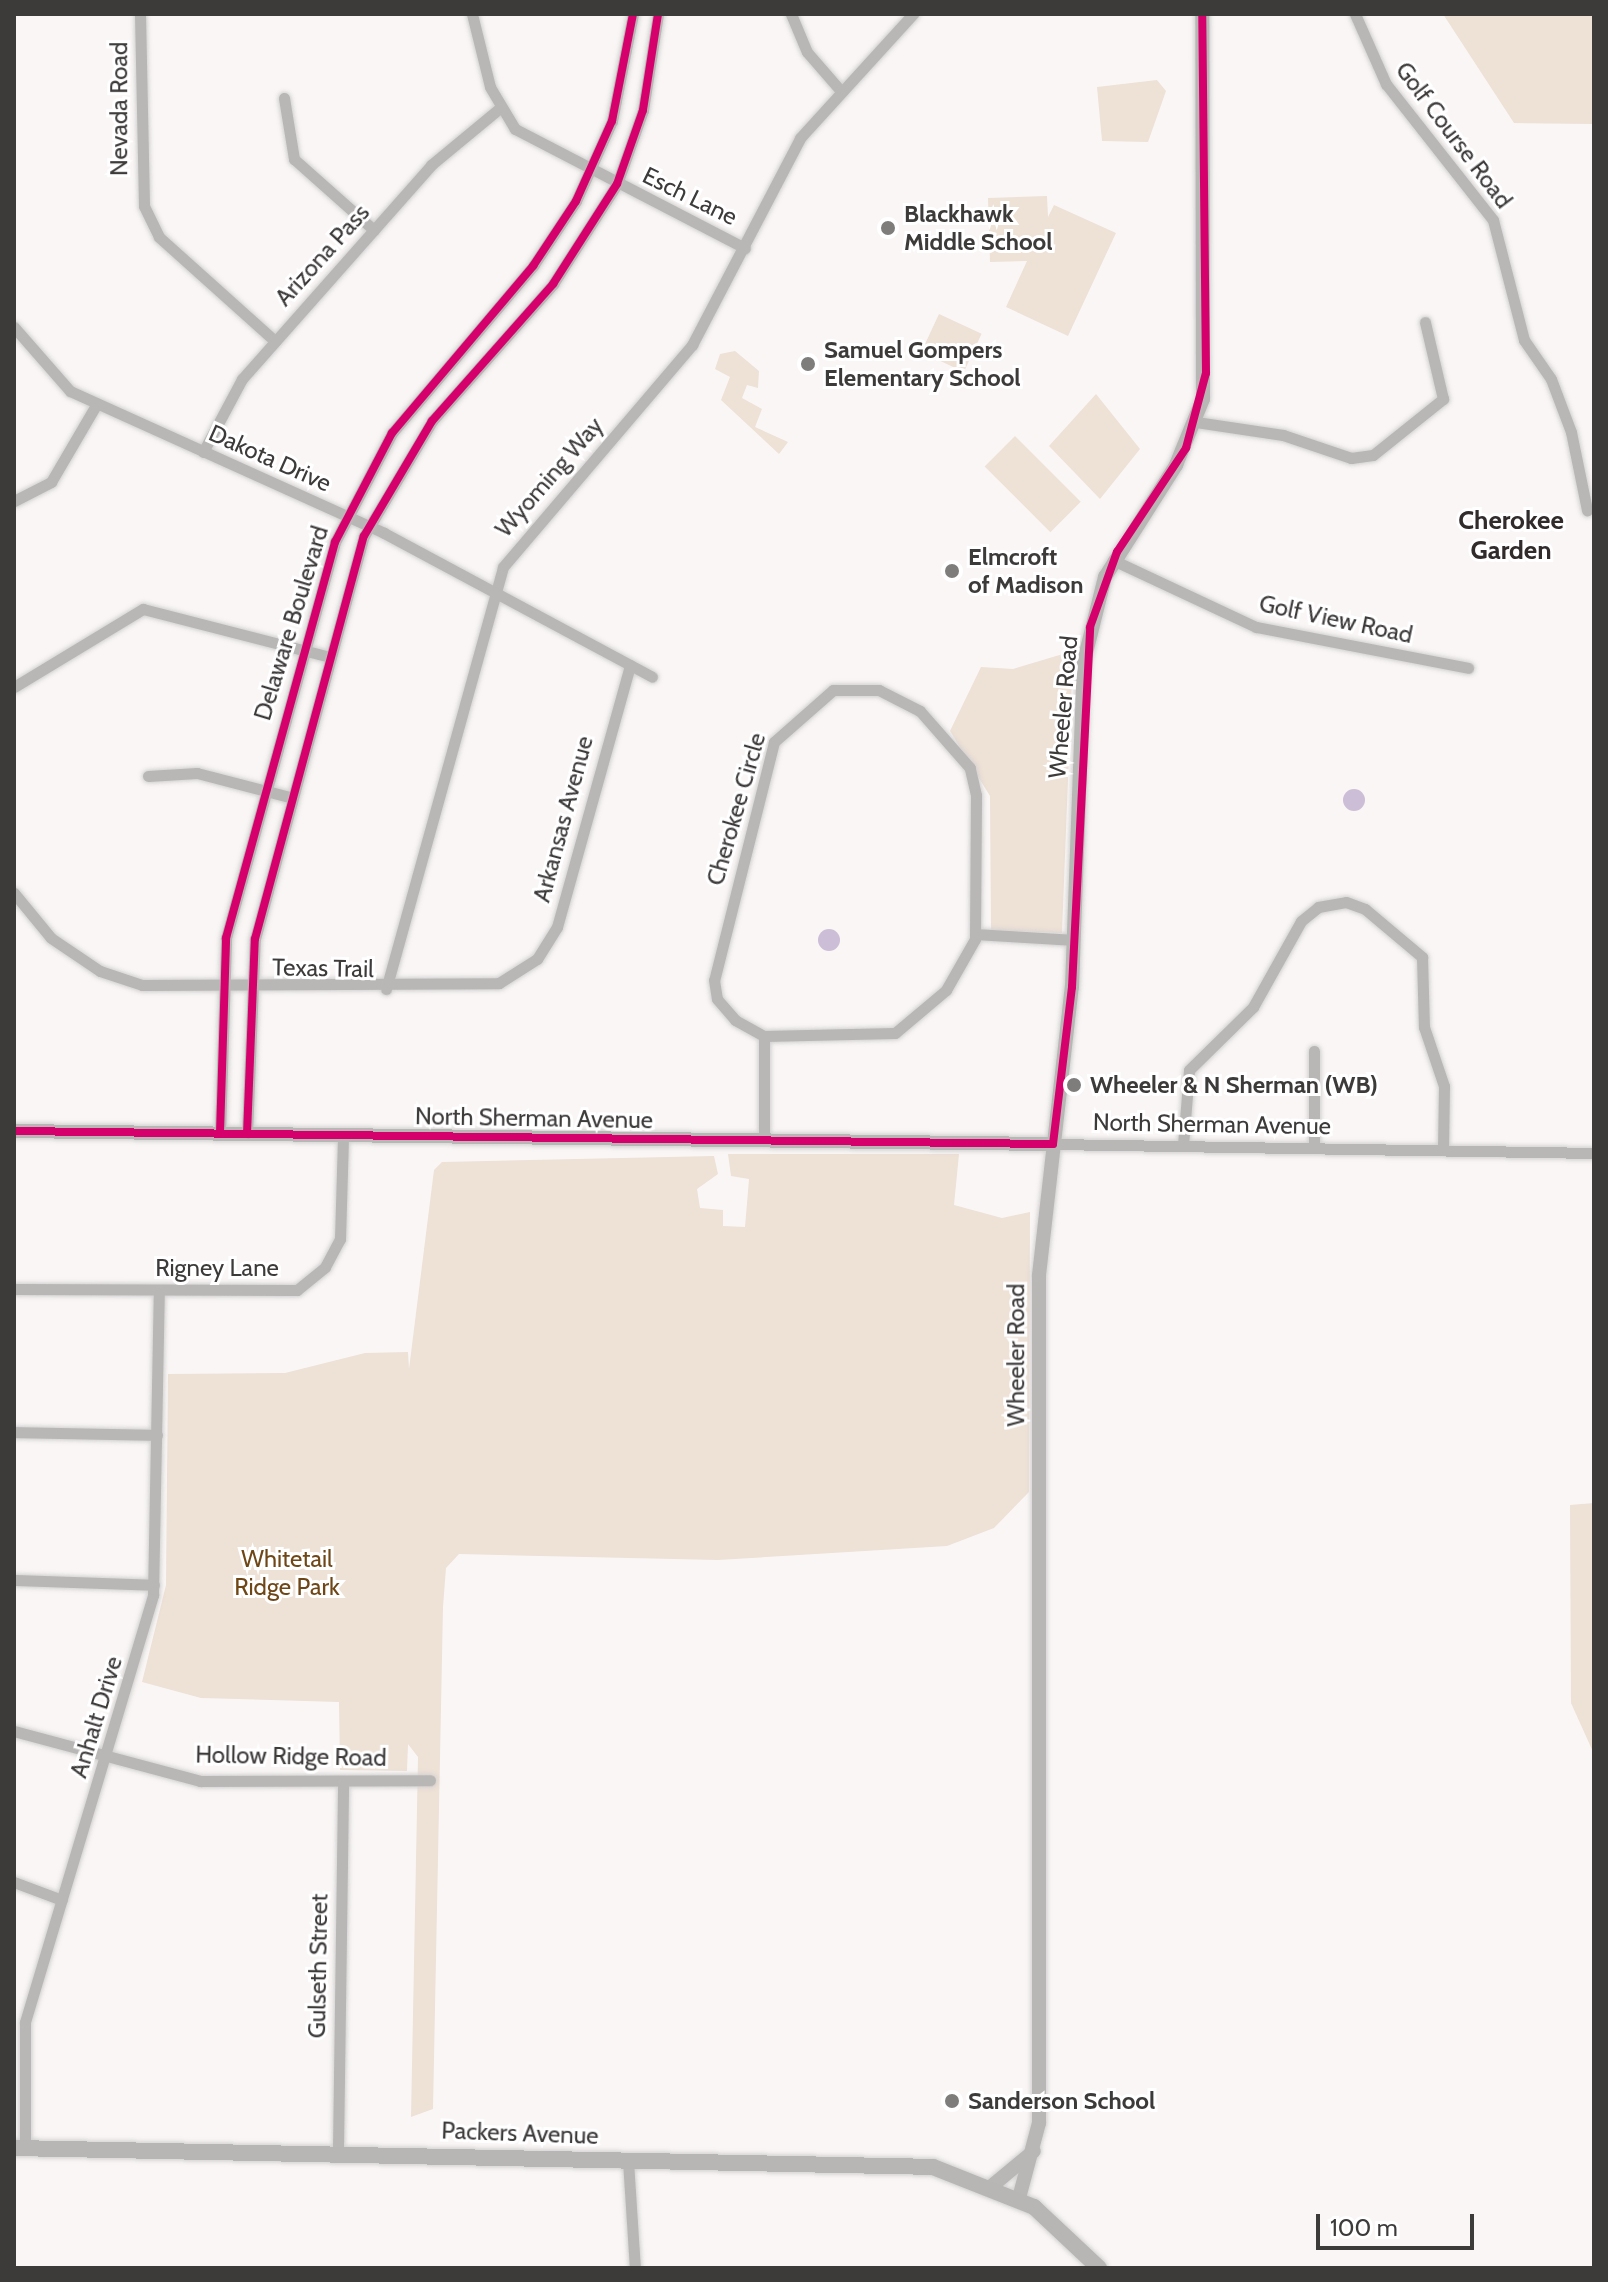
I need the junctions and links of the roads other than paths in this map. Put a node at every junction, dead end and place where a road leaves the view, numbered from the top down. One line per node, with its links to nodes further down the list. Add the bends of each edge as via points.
1 (140, 14): 18 (street, Nevada Road, via 144,206 159,237)
2 (472, 14): 11 (street, Esch Lane)
3 (633, 14): 12 (street, Delaware Boulevard, via 622,85)
4 (658, 14): 13 (street, Delaware Boulevard, via 643,110)
5 (791, 14): 9 (street, via 807,52)
6 (913, 14): 9 (street, Wyoming Way)
7 (1202, 14): 20 (street, Wheeler Road, via 1206,373)
8 (1355, 14): 23 (street, Golf Course Road, via 1386,84 1493,220 1524,340 1551,379 1571,432)
9 (840, 90): 15 (street, Wyoming Way, via 800,138)
10 (284, 98): 14 (street, via 294,159)
11 (500, 108): 12 (street, Esch Lane, via 537,146); 14 (street, Arizona Pass, via 464,132)
12 (591, 173): 13 (street, Esch Lane); 24 (street, Delaware Boulevard, via 533,266 392,433)
13 (617, 184): 15 (street, Esch Lane); 25 (street, Delaware Boulevard, via 553,284 432,421)
14 (374, 230): 18 (street, Arizona Pass)
15 (745, 248): 27 (street, Wyoming Way, via 692,345 516,545)
16 (1425, 322): 20 (street, via 1443,399 1373,455 1351,458 1283,435)
17 (14, 327): 19 (street, Dakota Drive, via 48,372)
18 (275, 341): 21 (street, Arizona Pass, via 223,406)
19 (96, 405): 21 (street, Dakota Drive); 22 (street, via 51,482)
20 (1196, 422): 26 (street, Wheeler Road)
21 (203, 452): 24 (street, Dakota Drive)
22 (14, 501)
23 (1587, 510)
24 (345, 516): 25 (street, Dakota Drive); 28 (street, Delaware Boulevard)
25 (367, 526): 27 (street, Dakota Drive); 29 (street, Delaware Boulevard)
26 (1113, 560): 31 (street, Golf View Road, via 1256,627); 39 (street, Wheeler Road, via 1084,661)
27 (494, 592): 30 (street, Dakota Drive); 43 (street, Wyoming Way)
28 (301, 650): 29 (street); 33 (street, via 143,609); 35 (street, Delaware Boulevard)
29 (326, 656): 36 (street, Delaware Boulevard)
30 (630, 665): 32 (street, Dakota Drive); 40 (street, Arkansas Avenue, via 557,927)
31 (1468, 668)
32 (652, 677)
33 (14, 687)
34 (148, 776): 35 (street, via 181,771)
35 (263, 790): 36 (street); 41 (street, Delaware Boulevard)
36 (289, 797): 42 (street, Delaware Boulevard)
37 (14, 893): 41 (street, Texas Trail, via 40,930 100,971 142,985)
38 (976, 934): 39 (street); 44 (street, Cherokee Circle, via 946,990 895,1033); 44 (street, Cherokee Circle, via 976,795 970,768 905,700 852,685 833,690 774,742 717,958 717,999)
39 (1074, 940): 51 (street, Wheeler Road)
40 (520, 972): 43 (street, Texas Trail, via 471,988)
41 (219, 987): 42 (street, Texas Trail); 47 (street, Delaware Boulevard)
42 (250, 987): 43 (street, Texas Trail); 48 (street, Delaware Boulevard)
43 (386, 989)
44 (764, 1036): 50 (street)
45 (1314, 1051): 53 (street)
46 (14, 1131): 47 (street, North Sherman Avenue)
47 (220, 1133): 48 (street, North Sherman Avenue)
48 (247, 1134): 49 (street, North Sherman Avenue)
49 (343, 1135): 50 (street, North Sherman Avenue); 57 (street, Rigney Lane, via 340,1239 313,1278 272,1292)
50 (764, 1141): 51 (street, North Sherman Avenue)
51 (1053, 1144): 52 (street, North Sherman Avenue); 69 (street, Wheeler Road, via 1039,1275)
52 (1183, 1145): 53 (street, North Sherman Avenue); 54 (street, via 1189,1070 1232,1034 1263,992 1301,921 1326,904 1356,904 1417,950 1424,1027 1443,1076)
53 (1314, 1147): 54 (street, North Sherman Avenue)
54 (1443, 1149): 55 (street, North Sherman Avenue)
55 (1594, 1152)
56 (14, 1289): 57 (street, Rigney Lane)
57 (159, 1291): 59 (street, Anhalt Drive)
58 (14, 1432): 59 (street)
59 (157, 1435): 61 (street, Anhalt Drive)
60 (14, 1580): 61 (street)
61 (154, 1585): 63 (street, Anhalt Drive)
62 (14, 1731): 63 (street, Hollow Ridge Road)
63 (109, 1754): 65 (street, Hollow Ridge Road, via 200,1781); 67 (street, Anhalt Drive)
64 (430, 1780): 65 (street, Hollow Ridge Road)
65 (343, 1783): 71 (street, Gulseth Street)
66 (14, 1882): 67 (street)
67 (62, 1900): 68 (street, Anhalt Drive)
68 (19, 2028): 70 (street, Anhalt Drive)
69 (1036, 2147): 73 (street); 74 (street, Wheeler Road)
70 (19, 2148): 71 (main road, Packers Avenue)
71 (338, 2149): 72 (main road, Packers Avenue)
72 (628, 2161): 73 (main road, Packers Avenue, via 891,2163); 75 (street)
73 (993, 2185): 74 (main road, Packers Avenue)
74 (1019, 2198): 76 (main road, Packers Avenue)
75 (635, 2268)
76 (1099, 2268)

